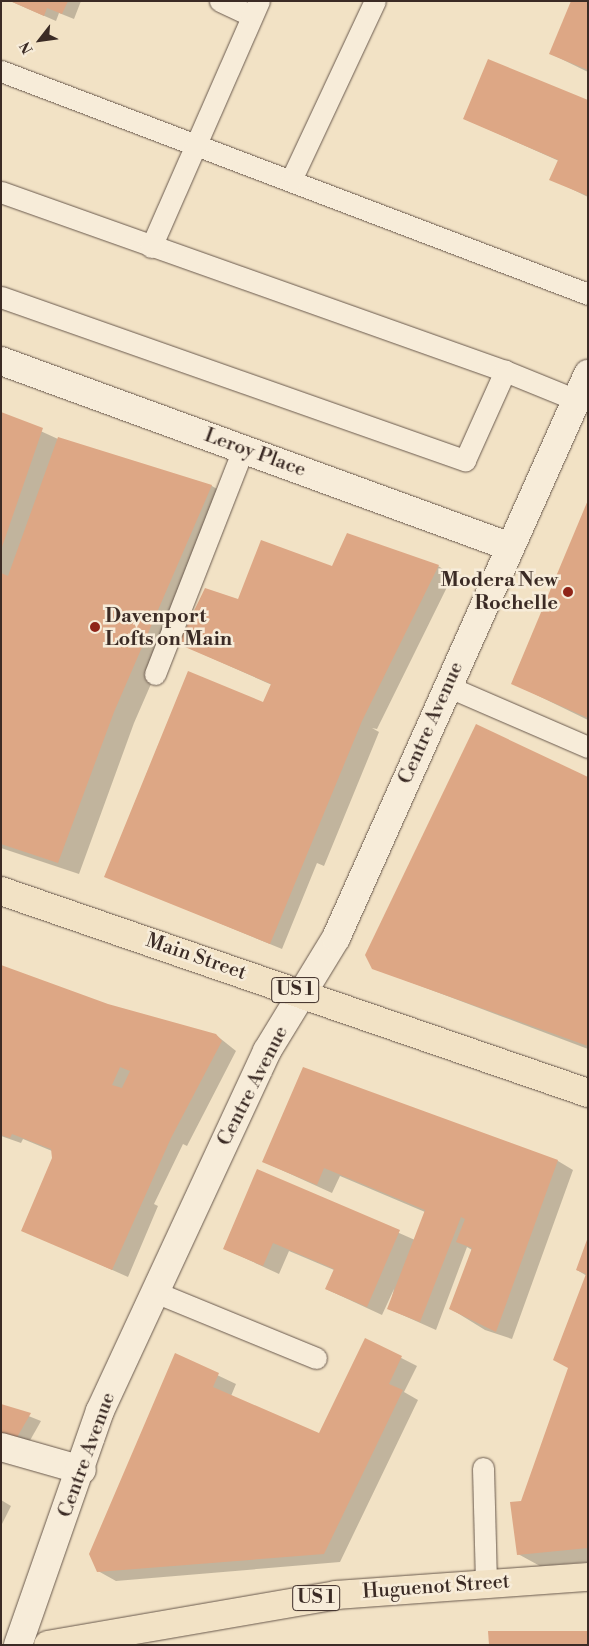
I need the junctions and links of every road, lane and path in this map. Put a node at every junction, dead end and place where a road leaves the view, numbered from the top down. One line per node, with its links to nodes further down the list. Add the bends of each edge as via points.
1 (220, 1): 3 (lane)
2 (376, 1): 6 (lane)
3 (256, 8): 5 (lane)
4 (1, 71): 5 (lane)
5 (195, 142): 6 (lane); 8 (lane)
6 (291, 180): 9 (lane)
7 (1, 192): 8 (lane)
8 (151, 247): 12 (lane)
9 (588, 294)
10 (1, 297): 12 (lane, via 465,460)
11 (1, 360): 15 (street, Leroy Place)
12 (504, 371): 14 (lane)
13 (588, 374): 14 (street, Centre Avenue)
14 (576, 400): 16 (street, Centre Avenue)
15 (243, 449): 16 (street, Leroy Place); 17 (lane)
16 (508, 546): 18 (street, Centre Avenue)
17 (155, 674)
18 (447, 686): 19 (lane); 21 (street, Centre Avenue, via 336,938)
19 (588, 746)
20 (1, 891): 21 (main road, Main Street / US 1)
21 (303, 993): 22 (main road, Main Street / US 1); 23 (street, Centre Avenue, via 267,1051)
22 (588, 1093)
23 (155, 1292): 24 (lane); 27 (street, Centre Avenue, via 100,1411)
24 (316, 1358)
25 (1, 1447): 27 (street)
26 (483, 1468): 29 (lane)
27 (82, 1470): 30 (street, Centre Avenue)
28 (588, 1577): 29 (main road, Huguenot Street / US 1)
29 (486, 1584): 31 (main road, Huguenot Street / US 1, via 336,1595)
30 (18, 1645)
31 (48, 1645)

